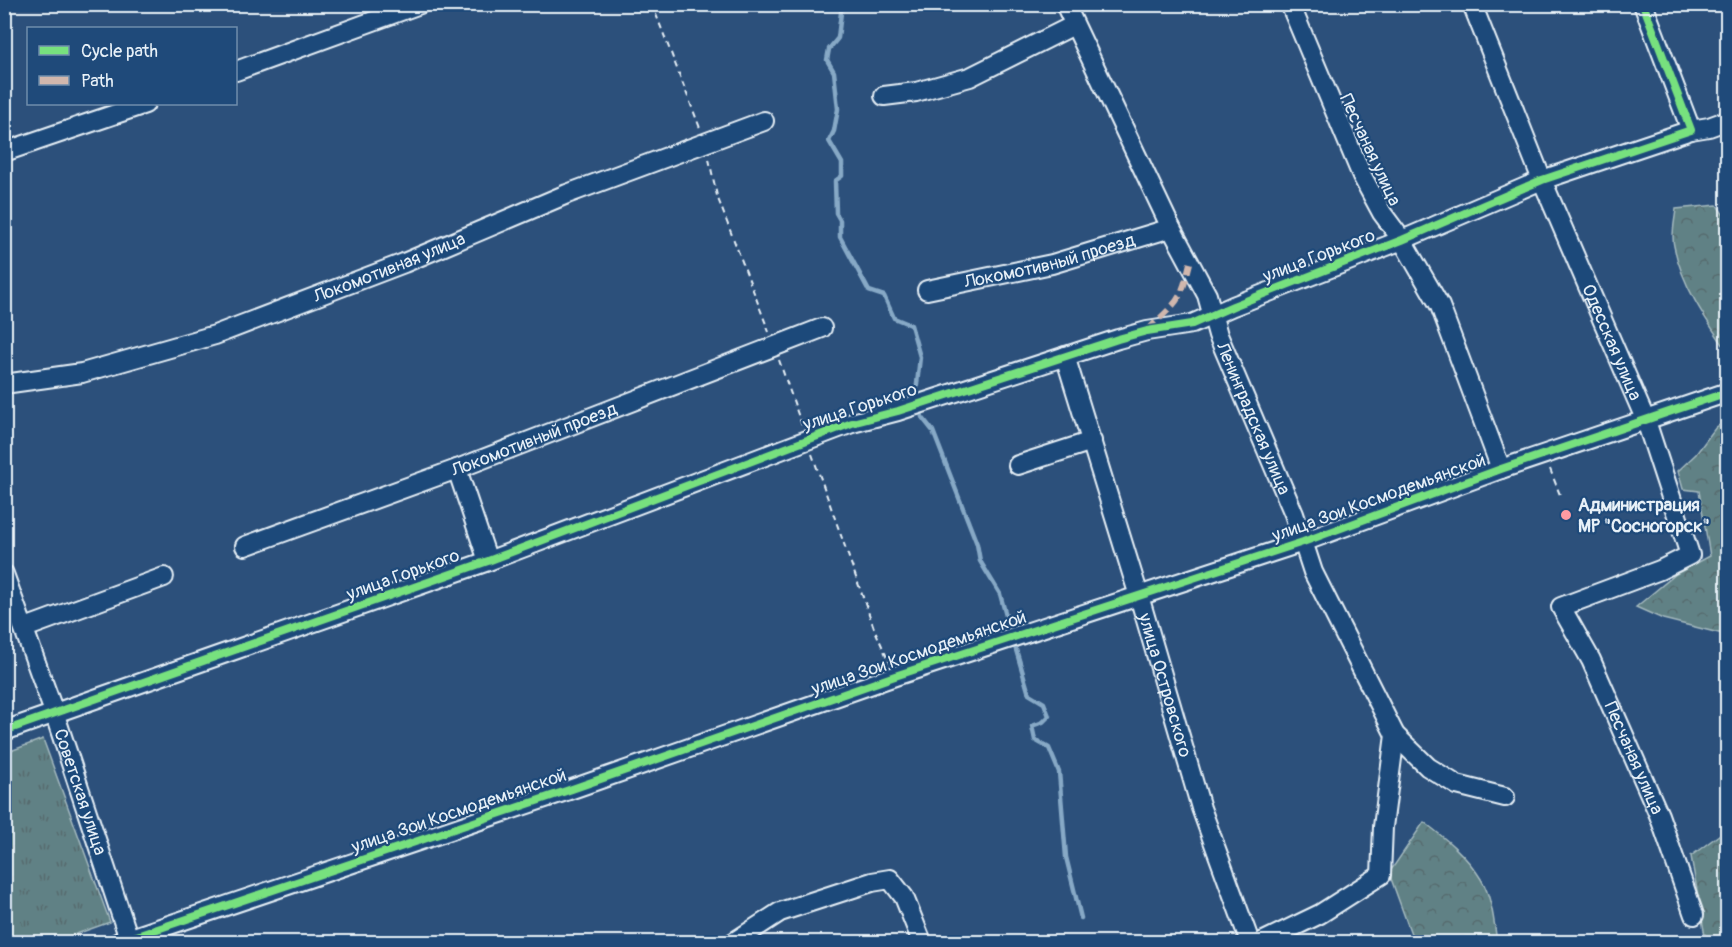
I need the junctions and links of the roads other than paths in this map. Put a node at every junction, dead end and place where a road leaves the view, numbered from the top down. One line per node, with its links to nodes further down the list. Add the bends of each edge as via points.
1 (420, 4): 7 (street)
2 (1065, 4): 6 (street, Ленинградская улица)
3 (1290, 4): 16 (street, Песчаная улица, via 1362,176)
4 (1472, 4): 14 (street, Одесская улица)
5 (1643, 4): 12 (street)
6 (1074, 25): 8 (street, via 970,77); 15 (street, Ленинградская улица)
7 (237, 71)
8 (884, 96)
9 (142, 105): 13 (street)
10 (1728, 120): 12 (street, улица Горького)
11 (764, 121): 21 (street, Локомотивная улица, via 567,194 404,263 215,335 82,373)
12 (1691, 130): 14 (street, улица Горького)
13 (4, 152)
14 (1542, 180): 16 (street, улица Горького); 23 (street, Одесская улица)
15 (1171, 228): 17 (street, Локомотивный проезд, via 1052,264); 18 (street, Ленинградская улица, via 1207,295)
16 (1402, 240): 18 (street, улица Горького); 26 (street, Песчаная улица, via 1440,306)
17 (927, 290)
18 (1213, 316): 20 (street, улица Горького); 28 (street, Ленинградская улица)
19 (822, 328): 27 (street, Локомотивный проезд)
20 (1065, 356): 24 (street, улица Островского); 30 (street, улица Горького, via 852,423)
21 (4, 384)
22 (1728, 392): 23 (street, улица Зои Космодемьянской)
23 (1646, 421): 26 (street, улица Зои Космодемьянской); 34 (street, Одесская улица, via 1690,555)
24 (1092, 441): 25 (street); 33 (street, улица Островского)
25 (1018, 465)
26 (1502, 469): 28 (street, улица Зои Космодемьянской)
27 (457, 470): 29 (street, Локомотивный проезд); 30 (street)
28 (1303, 542): 33 (street, улица Зои Космодемьянской); 38 (street, Ленинградская улица, via 1313,572)
29 (244, 546)
30 (488, 561): 36 (street, улица Горького)
31 (4, 574): 35 (street, Советская улица)
32 (164, 577): 35 (street)
33 (1139, 596): 41 (street, улица Зои Космодемьянской); 44 (street, улица Островского, via 1201,808)
34 (1562, 607): 40 (street, Песчаная улица, via 1591,660 1659,815)
35 (25, 627): 36 (street, Советская улица)
36 (55, 715): 37 (street, улица Горького); 41 (street, Советская улица)
37 (4, 731)
38 (1395, 735): 39 (street, via 1428,767 1457,785); 45 (street, via 1381,875 1320,914)
39 (1505, 797)
40 (1694, 915)
41 (126, 941)
42 (734, 942): 43 (street, via 780,912 891,879 904,897)
43 (922, 942)
44 (1250, 942)
45 (1262, 942)

